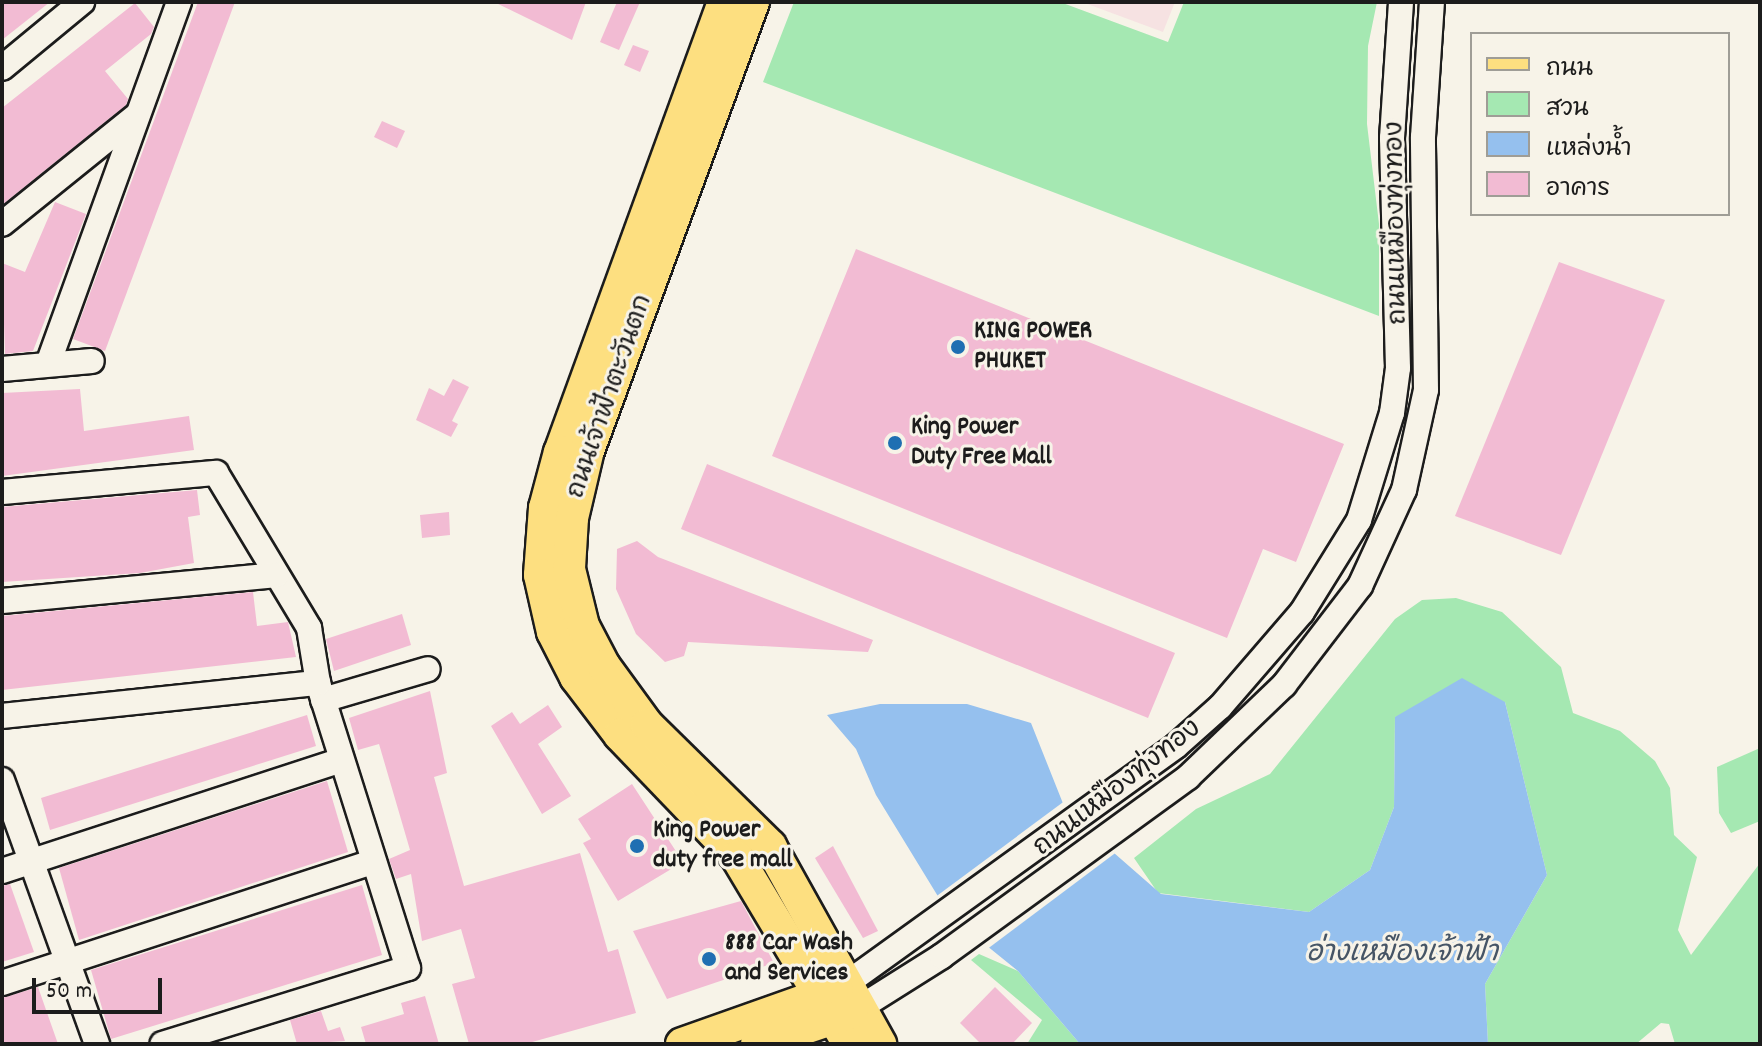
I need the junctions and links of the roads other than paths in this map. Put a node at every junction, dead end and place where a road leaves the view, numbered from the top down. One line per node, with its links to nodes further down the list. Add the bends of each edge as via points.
1 (82, 2): 7 (street)
2 (179, 2): 8 (street)
3 (724, 2): 28 (main road, ถนนเจ้าฟ้าตะวันตก, via 551,482 541,535 543,598 557,645 576,677 620,735 737,857)
4 (753, 2): 28 (main road, ถนนเจ้าฟ้าตะวันตก, via 587,454 572,518 569,569 583,626 604,666 647,725 770,846 793,877)
5 (1401, 2): 10 (street, ถนนเหมืองทุ่งทอง)
6 (1432, 2): 9 (street, ถนนเหมืองทุ่งทอง)
7 (2, 68)
8 (138, 114): 11 (street); 13 (street)
9 (1424, 163): 10 (street); 28 (street, ถนนเหมืองทุ่งทอง, via 1426,390 1404,490 1360,586 1284,685 1188,777 942,956)
10 (1393, 165): 28 (street, ถนนเหมืองทุ่งทอง, via 1398,368 1392,413 1359,520 1302,612 1256,668 1176,746 923,931)
11 (2, 224)
12 (92, 361): 13 (street)
13 (48, 364): 14 (street)
14 (2, 369)
15 (2, 492): 16 (street, via 216,473)
16 (276, 575): 17 (street); 19 (street, via 309,628)
17 (2, 601)
18 (428, 669): 19 (street)
19 (320, 691): 20 (street); 21 (street)
20 (2, 716)
21 (341, 760): 23 (street); 24 (street)
22 (2, 780): 23 (street)
23 (35, 861): 25 (street); 26 (street)
24 (373, 862): 26 (street); 30 (street, via 408,968)
25 (2, 871)
26 (70, 961): 27 (street); 29 (street)
27 (2, 983)
28 (841, 1011): 31 (main road); 32 (main road); 33 (main road, ถนนเจ้าฟ้าตะวันตก)
29 (97, 1044)
30 (162, 1044)
31 (682, 1044)
32 (757, 1044)
33 (880, 1044)

